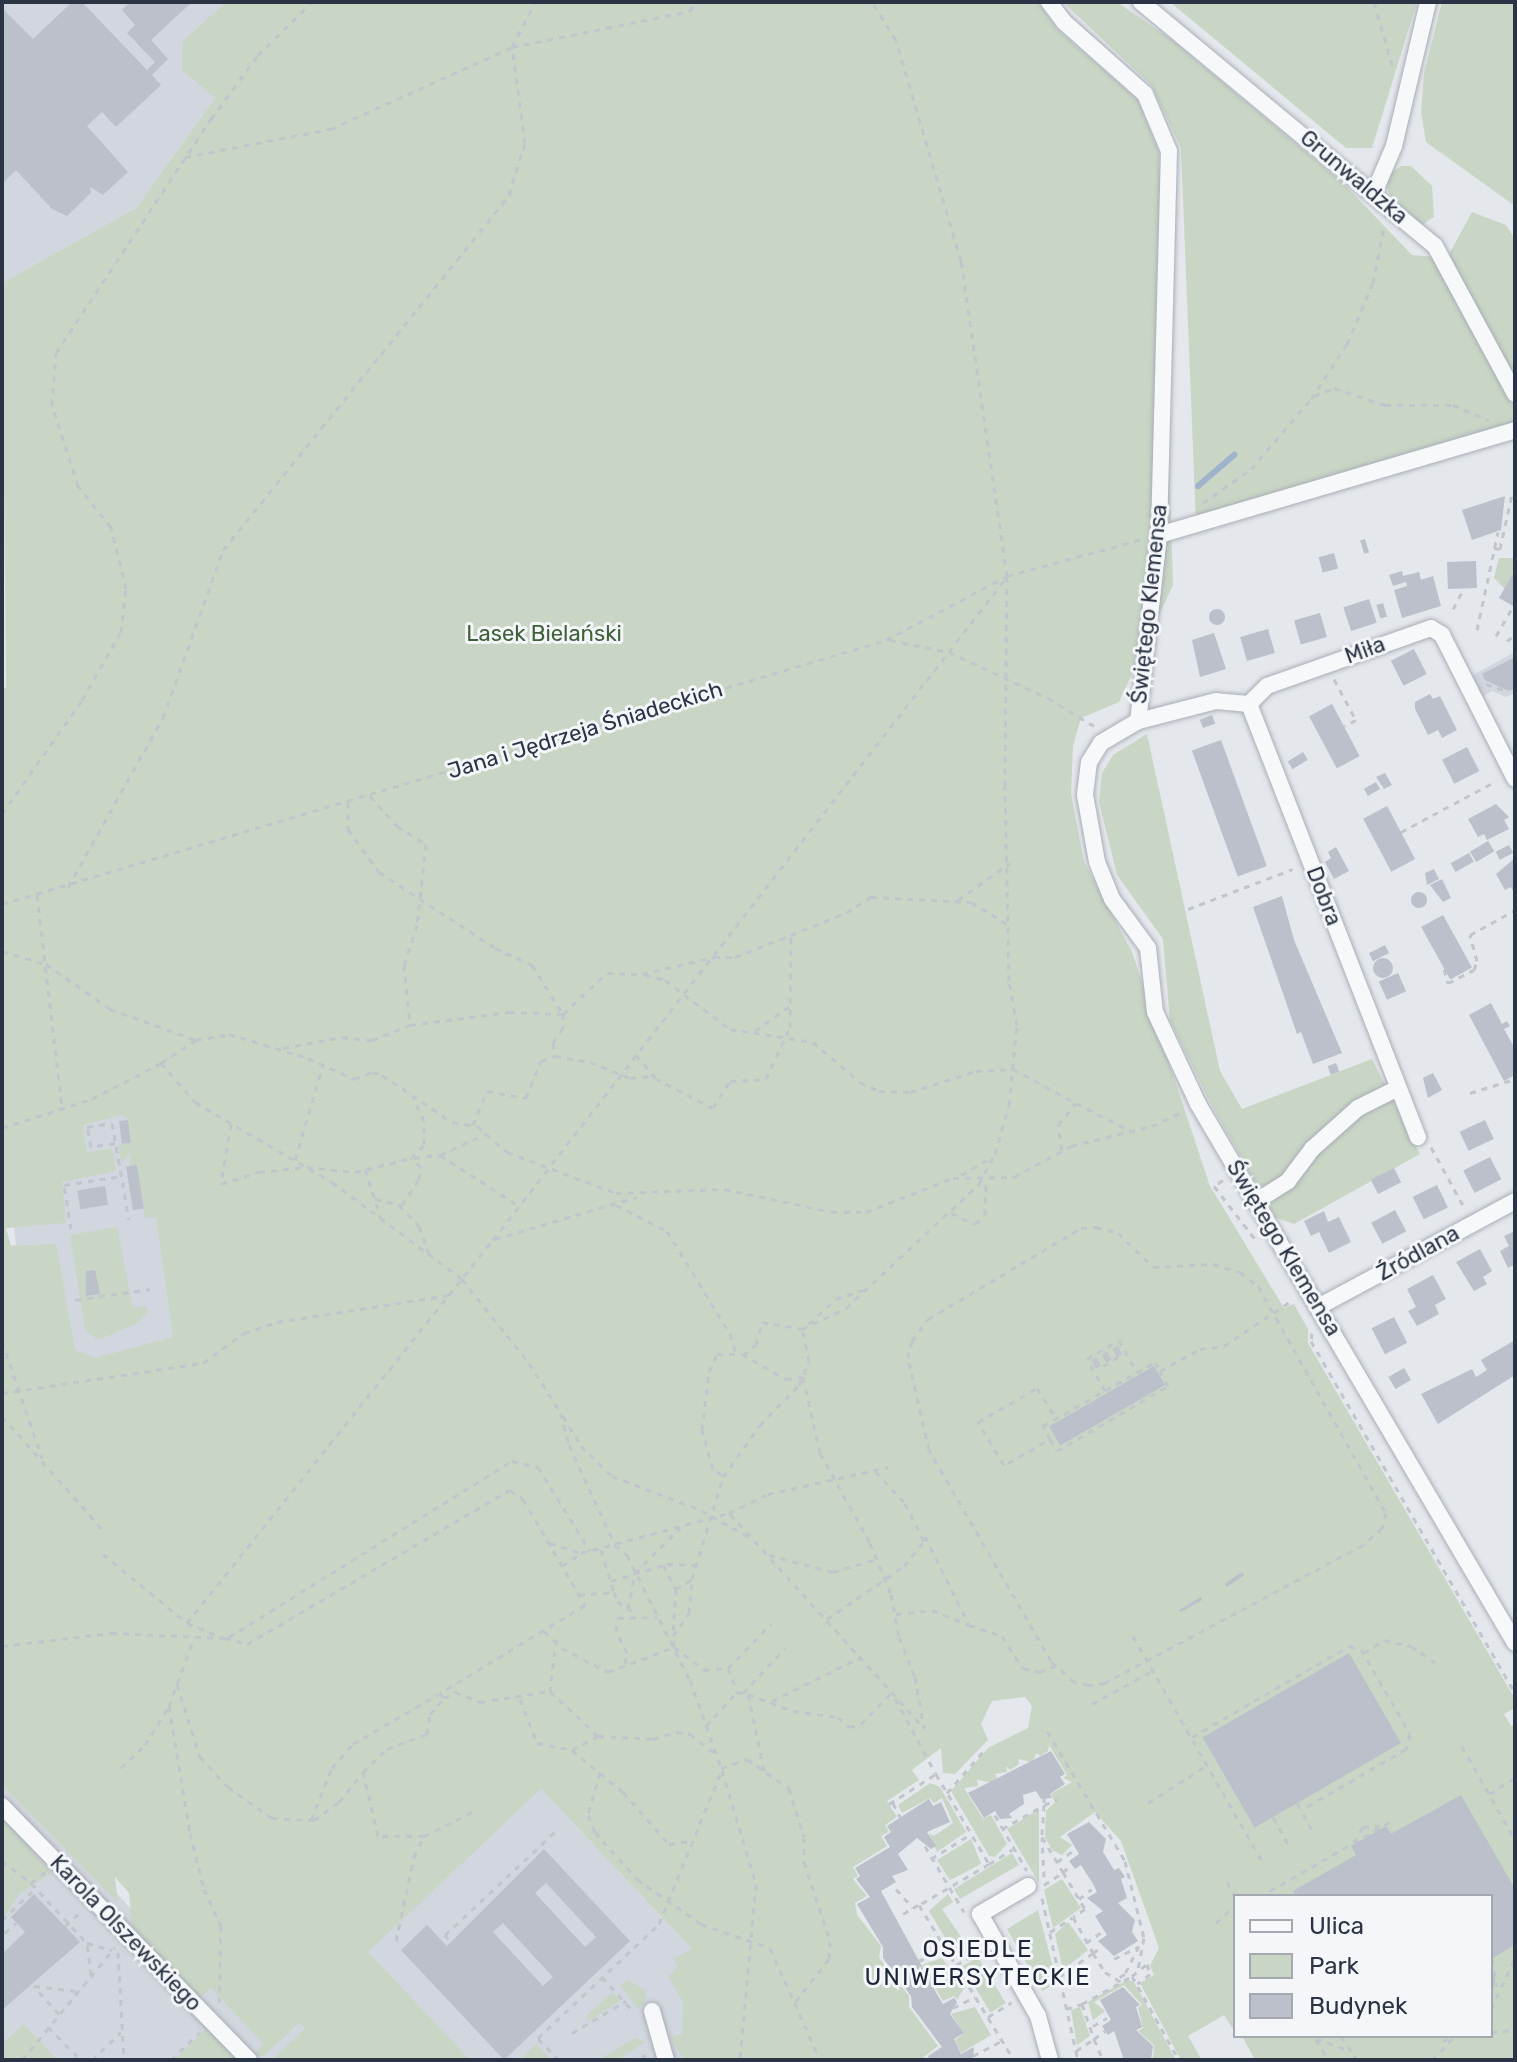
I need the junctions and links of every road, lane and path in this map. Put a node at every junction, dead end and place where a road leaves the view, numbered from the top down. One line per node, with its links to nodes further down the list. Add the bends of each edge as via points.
1 (312, 2): 11 (path, via 258,55)
2 (535, 2): 9 (path)
3 (696, 2): 9 (path, via 690,11)
4 (872, 2): 22 (path, via 896,40 961,261)
5 (1049, 2): 20 (street, Świętego Klemensa, via 1064,22 1145,94 1169,151)
6 (1141, 2): 12 (street, Grunwaldzka)
7 (1374, 2): 10 (path)
8 (1428, 2): 12 (street, via 1394,146)
9 (512, 47): 11 (path, via 331,129); 47 (path, via 525,143 509,195 223,550 163,718)
10 (1395, 73)
11 (185, 157): 43 (path, via 56,353 52,405 78,486 111,527 126,589 121,632 82,700)
12 (1374, 193): 13 (street, Grunwaldzka, via 1435,246); 14 (path, via 1384,219 1384,241 1373,283 1347,344)
13 (1515, 394)
14 (1311, 399): 15 (path, via 1324,388 1334,388 1385,405 1453,405); 18 (path, via 1251,469)
15 (1492, 421)
16 (1515, 430): 20 (street)
17 (1512, 494): 21 (path, via 1500,549)
18 (1194, 510)
19 (1498, 532): 21 (path)
20 (1159, 535): 22 (path, Jana i Jędrzeja Śniadeckich); 37 (street, Świętego Klemensa)
21 (1494, 548): 26 (path)
22 (1007, 576): 29 (path, Jana i Jędrzeja Śniadeckich); 31 (path); 34 (path)
23 (1464, 588): 25 (path)
24 (1513, 606): 28 (path)
25 (1453, 609)
26 (1477, 630)
27 (1515, 635): 30 (path)
28 (1496, 636)
29 (886, 640): 31 (path); 41 (path, Jana i Jędrzeja Śniadeckich)
30 (1507, 641)
31 (949, 652): 34 (path); 57 (path)
32 (1315, 668): 36 (street, Miła, via 1267,686); 38 (path, via 1322,680 1333,677 1356,720); 40 (street, Miła, via 1421,630 1442,635)
33 (1481, 677): 35 (path)
34 (1008, 680): 39 (path, via 1083,722); 45 (path, via 1005,786)
35 (1507, 691)
36 (1249, 704): 37 (street, via 1216,701); 77 (street, Dobra)
37 (1138, 721): 81 (street, Świętego Klemensa, via 1112,733 1092,755 1087,809 1101,875 1148,948 1155,1012)
38 (1344, 726)
39 (1105, 728)
40 (1509, 778): 44 (path)
41 (370, 796): 42 (path, Jana i Jędrzeja Śniadeckich); 49 (path, via 397,826 426,844)
42 (348, 802): 47 (path, Jana i Jędrzeja Śniadeckich); 49 (path, via 348,829 379,872)
43 (2, 814)
44 (1401, 832)
45 (1010, 863): 50 (path); 54 (path)
46 (1301, 866): 52 (path)
47 (68, 887): 48 (path, Jana i Jędrzeja Śniadeckich)
48 (37, 895): 51 (path, Jana i Jędrzeja Śniadeckich); 58 (path)
49 (421, 899): 63 (path, via 495,948 532,965); 64 (path, via 404,965)
50 (958, 900): 54 (path, via 986,907); 55 (path, via 871,897)
51 (2, 904)
52 (1188, 909)
53 (1515, 910): 59 (path, via 1470,935 1474,970 1448,983)
54 (1010, 926): 73 (path, via 1009,981 1017,1025)
55 (791, 935): 57 (path, via 735,957); 62 (path, via 788,970)
56 (2, 951): 58 (path)
57 (714, 957): 60 (path); 61 (path)
58 (46, 964): 66 (path, via 110,1009); 82 (path)
59 (1444, 969)
60 (642, 974): 61 (path, via 665,980); 63 (path, via 607,973)
61 (681, 995): 65 (path, via 717,1023); 69 (path)
62 (794, 1003): 65 (path); 67 (path)
63 (563, 1014): 64 (path, via 509,1012); 70 (path, via 563,1028 553,1043)
64 (410, 1025): 68 (path, via 372,1040 342,1037)
65 (752, 1033): 67 (path)
66 (196, 1040): 68 (path, via 229,1034); 71 (path)
67 (784, 1041): 73 (path, via 813,1042 879,1091 910,1092 976,1071); 75 (path, via 769,1076 730,1081 713,1108)
68 (280, 1049): 72 (path)
69 (636, 1053): 74 (path); 75 (path)
70 (555, 1056): 74 (path); 84 (path, via 541,1061 526,1098 487,1091)
71 (161, 1063): 82 (path); 83 (path, via 195,1102)
72 (323, 1065): 79 (path, via 354,1079 372,1072 382,1075); 94 (path)
73 (1013, 1069): 80 (path); 91 (path)
74 (619, 1074): 75 (path); 95 (path)
75 (652, 1076)
76 (1515, 1079): 78 (path)
77 (1398, 1088): 88 (street, Dobra); 105 (street, via 1358,1108 1312,1149 1288,1181)
78 (1470, 1093)
79 (413, 1097): 84 (path, via 459,1126); 93 (path, via 424,1121 424,1145)
80 (1076, 1103): 86 (path); 90 (path, via 1058,1125)
81 (1198, 1104): 86 (path); 98 (street, Świętego Klemensa)
82 (62, 1109): 85 (path)
83 (232, 1123): 94 (path); 96 (path, via 221,1184 259,1172)
84 (473, 1125): 87 (path)
85 (2, 1128)
86 (1130, 1130): 90 (path)
87 (485, 1134): 92 (path); 95 (path, via 507,1152)
88 (1422, 1138): 112 (path)
89 (115, 1143): 89 (path, via 112,1123 87,1127 91,1147); 99 (path)
90 (1062, 1150): 101 (path, via 1021,1174)
91 (996, 1153): 100 (path); 101 (path)
92 (440, 1155): 93 (path); 108 (path)
93 (411, 1158): 97 (path); 106 (path, via 421,1167 419,1179)
94 (295, 1160): 96 (path)
95 (550, 1166): 102 (path, via 616,1193); 108 (path)
96 (307, 1167): 97 (path); 110 (path)
97 (365, 1169): 103 (path)
98 (1237, 1171): 105 (street, Świętego Klemensa); 115 (path, via 1214,1186)
99 (121, 1176): 111 (path); 113 (path, via 64,1185)
100 (953, 1178): 101 (path); 102 (path, via 853,1213 805,1209 724,1189)
101 (986, 1179): 109 (path); 109 (path, via 985,1215 975,1224)
102 (641, 1196): 107 (path)
103 (375, 1199): 106 (path); 110 (path)
104 (1515, 1201): 112 (street, Źródlana)
105 (1255, 1202): 124 (street, Świętego Klemensa)
106 (399, 1205): 116 (path, via 419,1226)
107 (616, 1205): 114 (path); 131 (path, via 667,1231 730,1334)
108 (519, 1206): 114 (path)
109 (950, 1213): 119 (path)
110 (381, 1219): 116 (path)
111 (129, 1220)
112 (1473, 1223): 124 (street, Źródlana)
113 (71, 1229)
114 (493, 1240): 117 (path)
115 (1262, 1249)
116 (429, 1255): 117 (path)
117 (462, 1279): 121 (path); 140 (path)
118 (1286, 1286): 122 (path)
119 (866, 1288): 128 (path, via 846,1308); 128 (path, via 836,1299)
120 (150, 1289): 123 (path)
121 (450, 1295): 137 (path, via 277,1322 244,1333 203,1363); 178 (path)
122 (1294, 1298): 125 (path); 126 (path)
123 (75, 1300)
124 (1320, 1306): 187 (street, Świętego Klemensa)
125 (1300, 1308)
126 (1274, 1312): 134 (path, via 1224,1346 1200,1349); 193 (path, via 1384,1504 1385,1521 1363,1545); 196 (path, via 1258,1286 1234,1269 1206,1263 1153,1267 1118,1233 1089,1227 935,1314 917,1333 909,1370 925,1440)
127 (1312, 1328): 204 (path, via 1311,1341)
128 (802, 1329): 132 (path, via 762,1322 756,1345); 136 (path, via 809,1361)
129 (2, 1341): 137 (path)
130 (1114, 1352): 130 (path, via 1121,1350); 133 (path); 133 (path); 135 (path, via 1119,1340)
131 (736, 1354): 132 (path); 147 (path, via 717,1354 705,1401 702,1430 713,1469)
132 (743, 1355): 136 (path, via 786,1379)
133 (1099, 1360): 133 (path, via 1094,1365); 138 (path, via 1087,1359)
134 (1160, 1371): 135 (path, via 1155,1362); 143 (path, via 1168,1386 1057,1451)
135 (1137, 1372): 138 (path)
136 (803, 1377): 147 (path); 148 (path, via 820,1453)
137 (21, 1391): 139 (path); 144 (path)
138 (1105, 1391): 142 (path)
139 (2, 1393)
140 (561, 1413): 150 (path, via 581,1446 612,1476); 156 (path, via 569,1445)
141 (2, 1416): 144 (path)
142 (1056, 1419): 143 (path, via 1043,1426); 143 (path, via 1037,1388 978,1422 1006,1464)
143 (1050, 1439)
144 (43, 1460): 152 (path)
145 (888, 1467): 146 (path)
146 (874, 1471): 148 (path); 153 (path, via 904,1502)
147 (723, 1477): 150 (path)
148 (837, 1481): 149 (path, via 768,1494); 162 (path)
149 (729, 1513): 150 (path); 154 (path)
150 (710, 1518): 151 (path); 154 (path); 164 (path)
151 (683, 1525): 156 (path); 166 (path)
152 (102, 1529)
153 (923, 1533): 167 (path, via 924,1541 904,1566); 180 (path)
154 (755, 1541): 161 (path)
155 (549, 1543): 159 (path); 165 (path); 185 (path, via 523,1499 510,1490 247,1644)
156 (615, 1545): 157 (path); 166 (path)
157 (601, 1548): 158 (path); 169 (path)
158 (590, 1551): 159 (path); 185 (path, via 538,1467 512,1461)
159 (581, 1553): 165 (path)
160 (103, 1554): 178 (path)
161 (769, 1555): 162 (path, via 833,1572); 177 (path)
162 (877, 1559): 167 (path)
163 (663, 1565): 164 (path); 166 (path); 170 (path)
164 (697, 1565): 168 (path)
165 (562, 1566): 172 (path)
166 (635, 1573): 169 (path); 173 (path); 176 (path)
167 (884, 1578): 174 (path); 177 (path)
168 (692, 1579): 170 (path); 182 (path, via 689,1613)
169 (611, 1581): 171 (path)
170 (676, 1589): 182 (path)
171 (614, 1592): 172 (path); 173 (path)
172 (579, 1595): 181 (path, via 585,1605)
173 (628, 1609): 175 (path)
174 (894, 1614): 180 (path, via 932,1610); 201 (path, via 915,1677 924,1728)
175 (640, 1615): 176 (path); 195 (path, via 618,1618)
176 (658, 1617): 189 (path)
177 (827, 1619): 192 (path)
178 (187, 1623): 185 (path)
179 (771, 1624): 197 (path)
180 (969, 1625): 196 (path, via 1002,1636 1023,1668 1039,1672)
181 (544, 1631): 186 (path); 203 (path)
182 (673, 1636): 189 (path)
183 (1133, 1636): 193 (path)
184 (195, 1637): 185 (path); 188 (path, via 111,1633); 199 (path)
185 (225, 1638)
186 (556, 1639): 195 (path, via 562,1648 608,1672); 200 (path)
187 (1515, 1643)
188 (2, 1646)
189 (674, 1647): 195 (path); 197 (path, via 704,1670); 211 (path)
190 (785, 1648): 205 (path)
191 (1363, 1653): 194 (path, via 1384,1640 1411,1646); 214 (path, via 1349,1646); 236 (path, via 1410,1734 1406,1749)
192 (861, 1657): 201 (path); 208 (path)
193 (1147, 1660): 196 (path, via 1096,1685 1074,1682); 198 (path)
194 (1435, 1662)
195 (625, 1664)
196 (1055, 1666)
197 (728, 1668): 202 (path)
198 (1153, 1670): 209 (path); 214 (path)
199 (177, 1684): 210 (path); 241 (path, via 200,1757 228,1787 272,1818)
200 (550, 1691): 207 (path); 213 (path)
201 (891, 1691): 208 (path, via 861,1724 849,1727 838,1717); 225 (path)
202 (737, 1692): 205 (path); 211 (path)
203 (440, 1693): 206 (path); 241 (path, via 353,1744 332,1768)
204 (1515, 1693)
205 (746, 1694): 208 (path); 222 (path)
206 (444, 1698): 207 (path, via 455,1692 480,1702); 223 (path, via 430,1714 427,1734 387,1749)
207 (520, 1699): 217 (path, via 537,1743)
208 (768, 1702)
209 (1092, 1704)
210 (169, 1706): 220 (path, via 145,1745); 331 (path, via 190,1833 204,1889 221,1926)
211 (706, 1726): 218 (path)
212 (1047, 1731): 309 (path, via 1125,1861 1144,1938)
213 (598, 1736): 217 (path); 218 (path, via 653,1739 690,1734)
214 (1192, 1737): 219 (path)
215 (1462, 1746): 228 (path)
216 (986, 1748): 227 (path)
217 (572, 1750): 224 (path)
218 (717, 1755): 221 (path)
219 (1209, 1764): 231 (path); 260 (path)
220 (121, 1768)
221 (722, 1769): 222 (path, via 747,1759); 252 (path); 296 (path, via 756,1884)
222 (764, 1770): 322 (path, via 789,1788 804,1837 804,1862 830,1941 829,1959)
223 (363, 1772): 241 (path, via 339,1802); 249 (path, via 378,1836)
224 (600, 1772): 252 (path, via 669,1844); 277 (path, via 588,1815 595,1832 637,1879)
225 (936, 1774): 227 (path); 238 (path, via 891,1803)
226 (1515, 1778): 228 (path)
227 (947, 1793): 248 (path)
228 (1489, 1794): 251 (path)
229 (1044, 1797): 233 (path)
230 (1058, 1799): 233 (path)
231 (1148, 1803)
232 (1297, 1803): 236 (path)
233 (1044, 1805): 243 (path); 250 (path)
234 (2, 1806): 261 (street, Karola Olszewskiego)
235 (476, 1810): 249 (path)
236 (1301, 1810): 247 (path)
237 (995, 1815): 246 (path)
238 (900, 1817)
239 (1002, 1817): 243 (path)
240 (1273, 1817): 255 (path)
241 (311, 1820)
242 (1393, 1820): 244 (path)
243 (1008, 1825): 246 (path)
244 (1382, 1826): 253 (path); 253 (path, via 1363,1827)
245 (558, 1829): 294 (path, via 445,1935)
246 (1002, 1829): 256 (path)
247 (1313, 1832)
248 (971, 1834): 258 (path); 263 (path)
249 (424, 1836): 295 (path, via 414,1857)
250 (1042, 1837): 262 (path); 270 (path)
251 (1515, 1840)
252 (690, 1841): 277 (path)
253 (1354, 1843): 273 (path)
254 (925, 1846): 258 (path)
255 (1289, 1846)
256 (1014, 1849): 263 (path); 270 (path)
257 (1073, 1851): 262 (path)
258 (931, 1859): 269 (path)
259 (2, 1861): 267 (path)
260 (1262, 1861)
261 (57, 1862): 267 (path); 276 (street, Karola Olszewskiego)
262 (1057, 1862): 265 (path)
263 (989, 1864): 269 (path)
264 (1072, 1865): 265 (path)
265 (1063, 1872): 270 (path); 275 (path)
266 (1227, 1882): 274 (path)
267 (31, 1883): 268 (path)
268 (36, 1888): 286 (path); 289 (path)
269 (949, 1888): 279 (path); 284 (path, via 963,1911)
270 (1038, 1888): 284 (street); 291 (path)
271 (896, 1889): 281 (path)
272 (1092, 1889): 275 (path)
273 (1270, 1891)
274 (1234, 1894)
275 (1079, 1899): 282 (path)
276 (93, 1900): 289 (path); 293 (street, Karola Olszewskiego)
277 (670, 1903): 296 (path, via 701,1924); 312 (path, via 659,1924)
278 (1091, 1903): 282 (path)
279 (919, 1905): 281 (path); 302 (path)
280 (1233, 1907): 288 (path)
281 (913, 1908): 283 (path)
282 (1085, 1909): 285 (path)
283 (903, 1914)
284 (980, 1914): 297 (street)
285 (1073, 1917): 291 (path); 299 (path)
286 (2, 1920)
287 (16, 1923): 290 (path, via 5,1933)
288 (1216, 1923)
289 (67, 1925): 298 (path)
290 (2, 1930)
291 (1050, 1932): 313 (path)
292 (1102, 1932): 299 (path)
293 (119, 1936): 301 (path); 331 (street, Karola Olszewskiego); 335 (path)
294 (448, 1939)
295 (396, 1941)
296 (752, 1941): 322 (path, via 770,1948); 360 (path)
297 (996, 1942): 307 (path); 319 (street)
298 (87, 1943): 301 (path); 310 (path)
299 (1086, 1943): 303 (path)
300 (1101, 1947): 303 (path)
301 (112, 1950): 310 (path)
302 (946, 1950): 306 (path); 307 (path)
303 (1093, 1953): 313 (path); 314 (path)
304 (1515, 1958): 318 (path)
305 (1114, 1959): 314 (path, via 1139,1946 1125,1974)
306 (918, 1961)
307 (956, 1965): 320 (path)
308 (1493, 1965): 318 (path)
309 (1138, 1968): 311 (path); 316 (path, via 1145,1963 1150,1974)
310 (91, 1975): 317 (path)
311 (1132, 1976): 315 (path); 316 (path)
312 (602, 1977): 321 (path); 357 (path, via 538,2038)
313 (1059, 1977): 326 (path)
314 (1116, 1979): 315 (path)
315 (1121, 1982): 324 (path)
316 (1137, 1984): 366 (path)
317 (78, 1991): 327 (path); 327 (path, via 34,1986)
318 (1497, 1991): 323 (path)
319 (1026, 1993): 329 (path); 363 (street)
320 (975, 1997): 325 (path); 329 (path)
321 (626, 2001): 328 (path); 338 (path)
322 (795, 2002): 361 (path)
323 (1493, 2003)
324 (1082, 2004): 326 (path); 333 (path)
325 (953, 2008)
326 (1066, 2009): 348 (path)
327 (59, 2014): 332 (path)
328 (645, 2015): 359 (street)
329 (988, 2017): 345 (path)
330 (1107, 2018): 333 (path)
331 (216, 2026): 355 (path); 356 (street, Karola Olszewskiego)
332 (48, 2027): 351 (path); 352 (path)
333 (1091, 2027): 344 (path)
334 (1515, 2030): 337 (path)
335 (122, 2031): 353 (path); 354 (path)
336 (1105, 2031): 344 (path)
337 (1493, 2032)
338 (572, 2033)
339 (1316, 2038): 367 (path)
340 (1318, 2038): 349 (path)
341 (1342, 2038): 349 (path)
342 (1450, 2038): 346 (path)
343 (1453, 2038): 369 (path)
344 (1094, 2039): 348 (path); 365 (path)
345 (1002, 2040): 350 (path); 362 (path)
346 (1443, 2041)
347 (649, 2048): 358 (path, via 652,2056)
348 (1076, 2051): 364 (path)
349 (1350, 2051): 368 (path)
350 (973, 2056)
351 (22, 2060)
352 (81, 2060)
353 (92, 2060)
354 (124, 2060)
355 (171, 2060)
356 (249, 2060)
357 (559, 2060)
358 (631, 2060)
359 (666, 2060)
360 (740, 2060)
361 (820, 2060)
362 (1014, 2060)
363 (1050, 2060)
364 (1078, 2060)
365 (1103, 2060)
366 (1179, 2060)
367 (1328, 2060)
368 (1357, 2060)
369 (1434, 2060)

